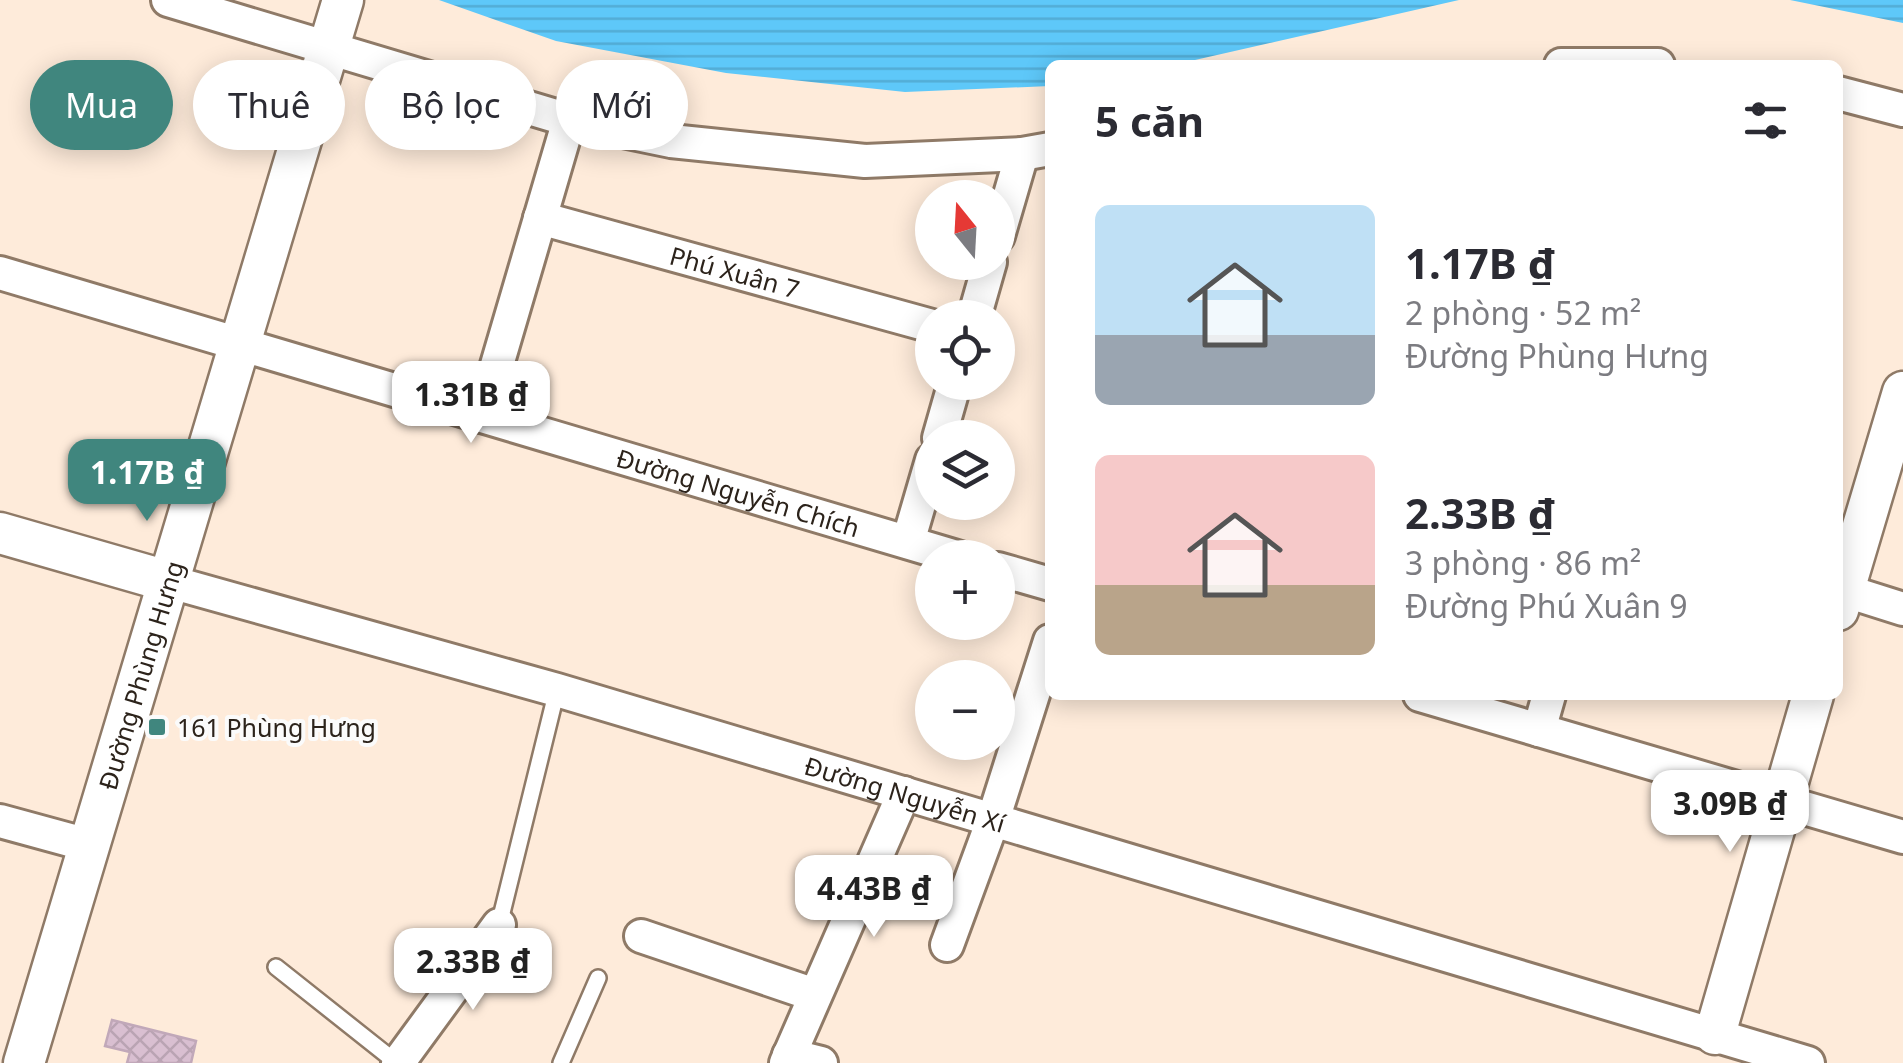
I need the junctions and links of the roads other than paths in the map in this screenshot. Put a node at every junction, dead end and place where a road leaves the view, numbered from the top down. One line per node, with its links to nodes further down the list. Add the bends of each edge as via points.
1 (168, 0): 3 (street)
2 (342, 3): 3 (street, Đường Phùng Hưng)
3 (329, 48): 6 (street); 14 (street, Đường Phùng Hưng)
4 (1843, 94): 5 (street)
5 (1903, 110)
6 (556, 116)
7 (688, 143): 9 (street, via 864,161)
8 (559, 150): 11 (street)
9 (1036, 151): 10 (street)
10 (1015, 198)
11 (540, 218): 13 (street, Phú Xuân 7); 16 (street)
12 (0, 273): 14 (street, Đường Nguyễn Chích)
13 (915, 321)
14 (241, 345): 16 (street, Đường Nguyễn Chích); 22 (street, Đường Phùng Hưng)
15 (1903, 392): 24 (street)
16 (482, 416): 19 (street, Đường Nguyễn Chích)
17 (915, 518): 19 (street)
18 (0, 533): 22 (street, Đường Nguyễn Xí)
19 (908, 542): 20 (street, Đường Nguyễn Chích)
20 (915, 544)
21 (1015, 573): 23 (street)
22 (167, 581): 28 (street, Đường Nguyễn Xí); 38 (street, Đường Phùng Hưng)
23 (1045, 582)
24 (1843, 590)
25 (1843, 600): 26 (street)
26 (1903, 609)
27 (1045, 656): 35 (street)
28 (557, 690): 33 (street, Đường Nguyễn Xí); 39 (lane)
29 (1437, 700): 32 (street)
30 (1548, 700): 32 (street)
31 (1811, 700): 34 (street)
32 (1539, 730): 34 (street)
33 (904, 793): 35 (street, Đường Nguyễn Xí); 44 (street)
34 (1782, 801): 37 (street); 45 (street)
35 (993, 820): 41 (street); 45 (street, Đường Nguyễn Xí)
36 (0, 822): 38 (street)
37 (1903, 837)
38 (88, 846): 47 (street, Đường Phùng Hưng)
39 (498, 925): 48 (street)
40 (641, 936): 44 (street)
41 (947, 945)
42 (276, 967): 48 (lane)
43 (598, 978): 49 (lane)
44 (815, 995): 46 (street)
45 (1709, 1048): 50 (street, Đường Nguyễn Xí)
46 (799, 1060)
47 (24, 1063)
48 (397, 1063)
49 (560, 1063)
50 (1808, 1063)

